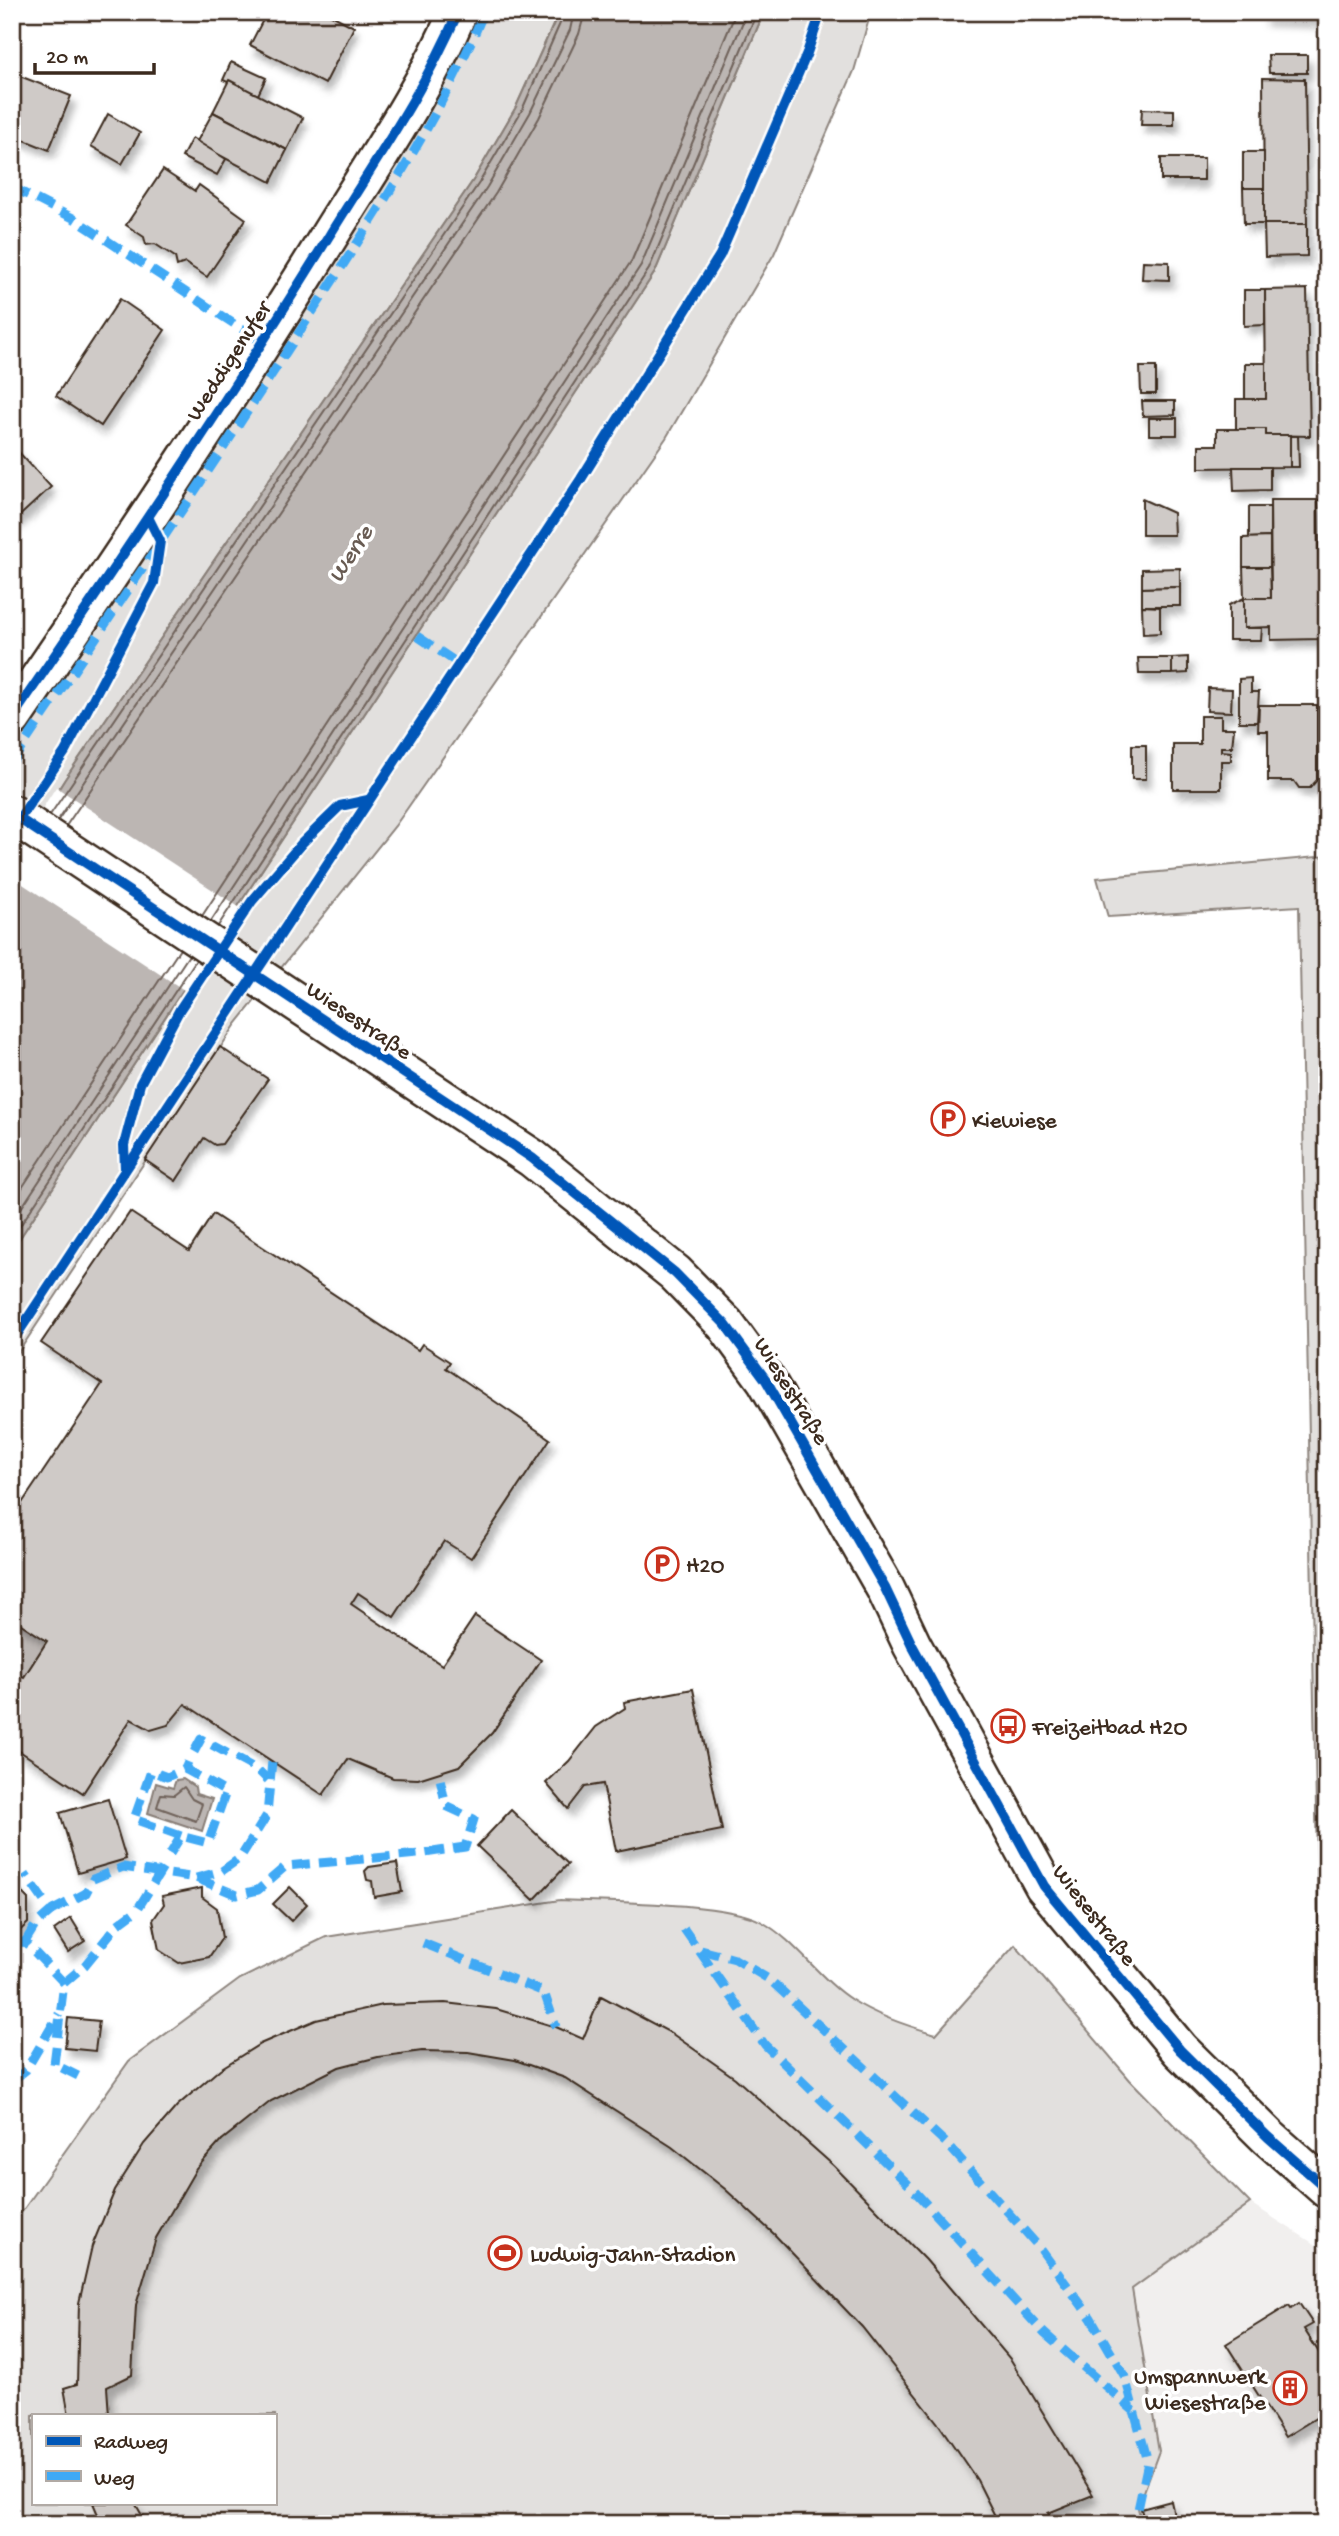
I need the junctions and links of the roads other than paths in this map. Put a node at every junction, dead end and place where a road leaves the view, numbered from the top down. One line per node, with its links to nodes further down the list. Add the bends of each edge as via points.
1 (458, 12): 2 (street, Weddigenufer, via 417,93 263,343)
2 (12, 718)
3 (12, 814): 4 (street, Wiesestraße, via 532,1157 675,1273 725,1324 766,1380 878,1576 1044,1886 1180,2050)
4 (1327, 2189)

